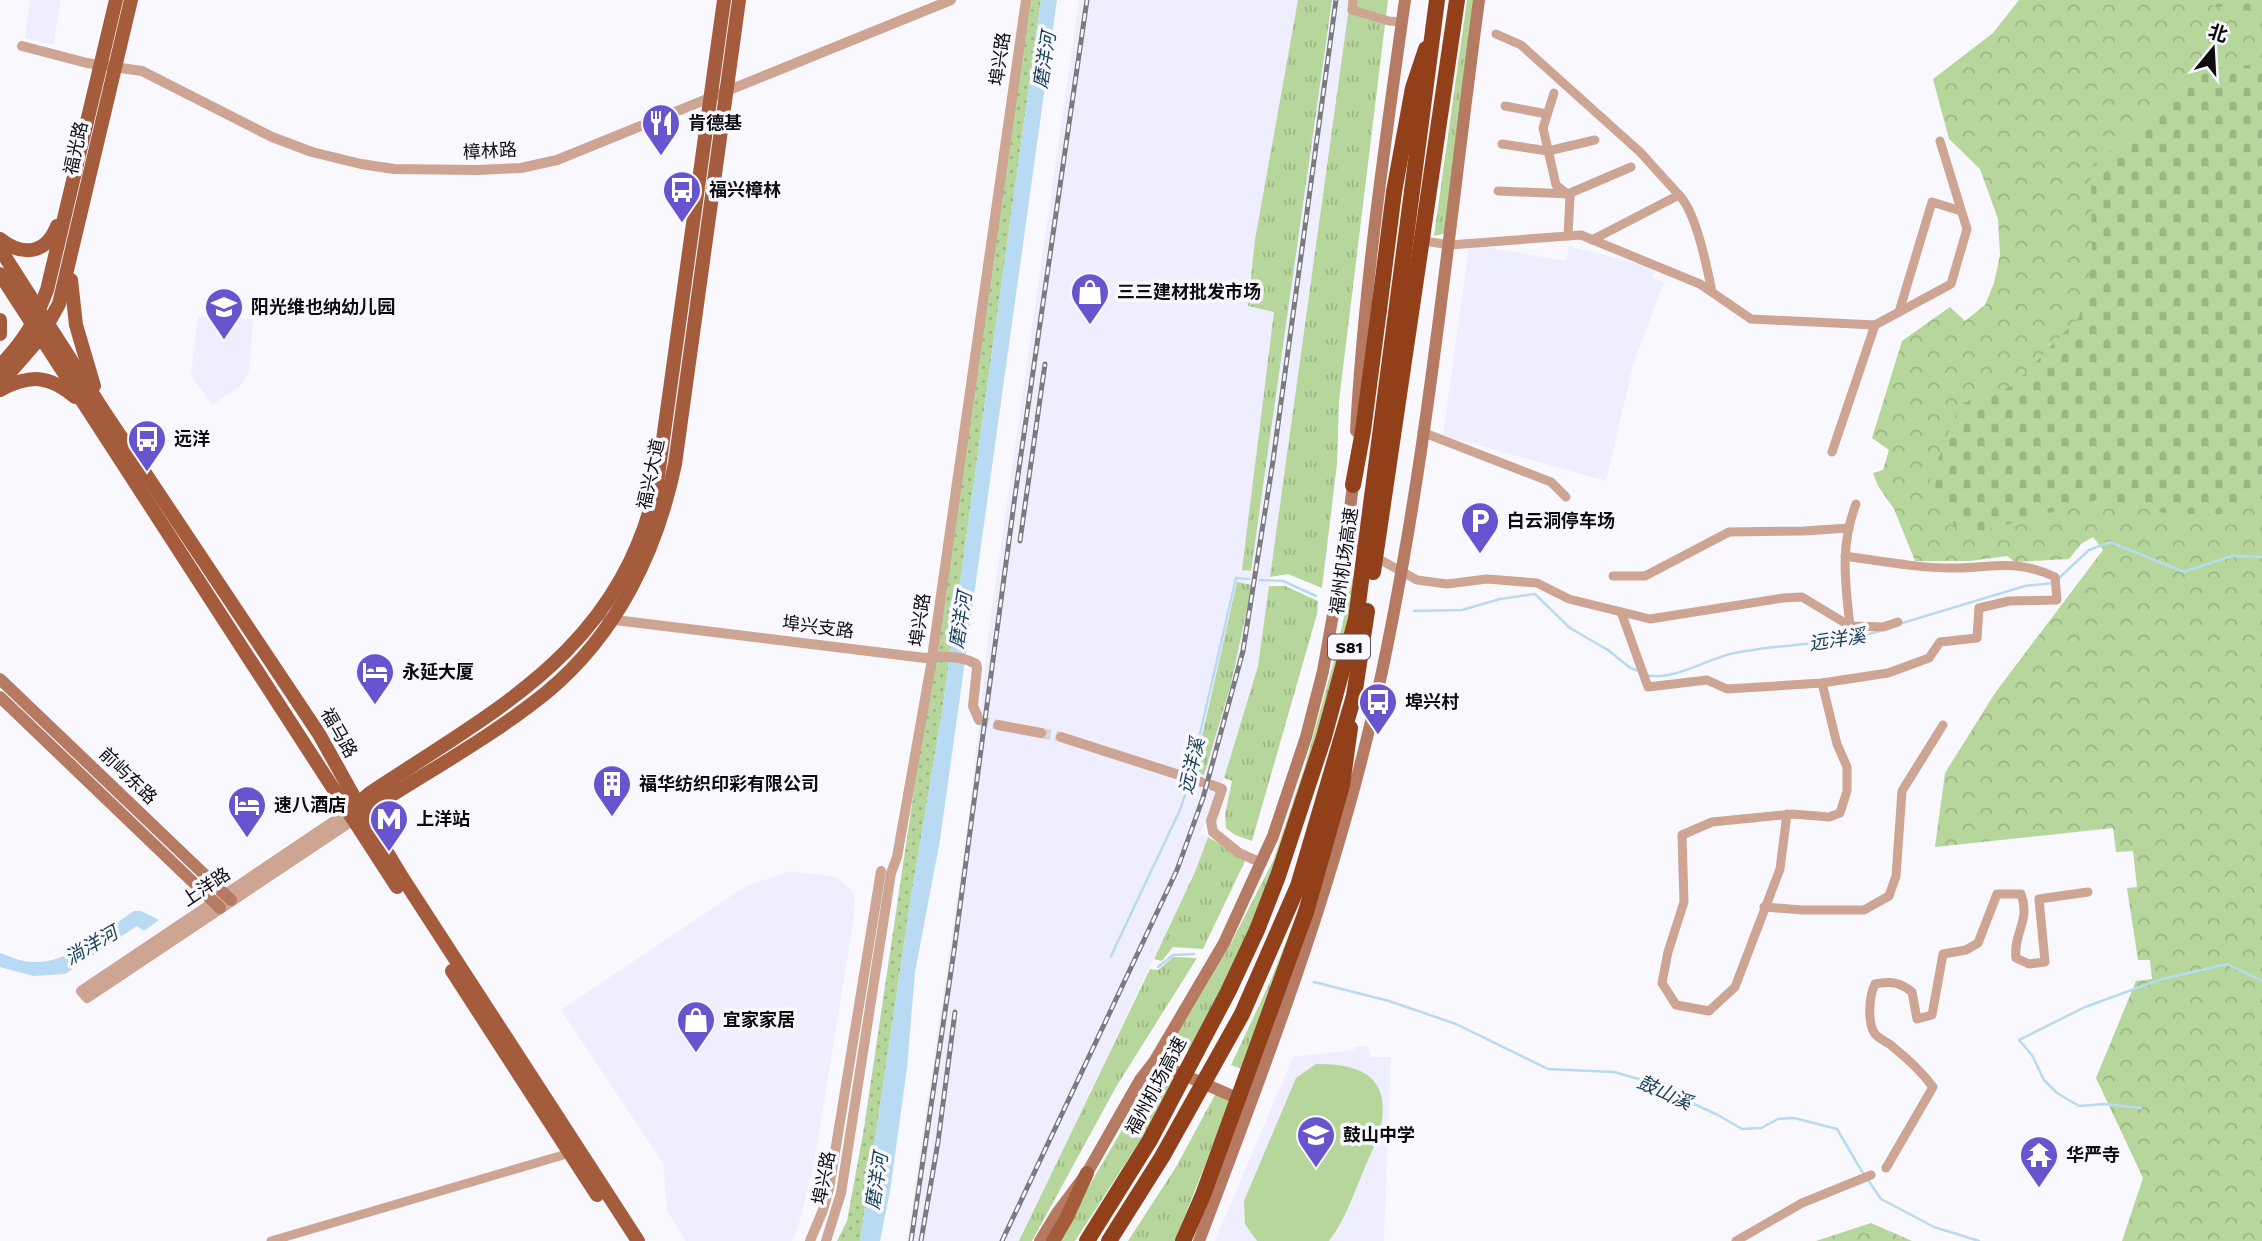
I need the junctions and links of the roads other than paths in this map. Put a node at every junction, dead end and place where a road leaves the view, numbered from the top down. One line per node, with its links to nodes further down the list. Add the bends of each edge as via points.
1 (116, 0): 16 (main road, 福光路)
2 (131, 0): 16 (main road, 福光路)
3 (724, 0): 19 (main road, 福兴大道)
4 (739, 0): 17 (main road, 福兴大道)
5 (951, 0): 17 (street, 樟林路)
6 (1026, 0): 68 (street, 埠兴路)
7 (1353, 0): 12 (street, via 1352,10)
8 (1405, 0): 12 (main road)
9 (1437, 0): 13 (highway, 福州机场高速 / S81, bridge)
10 (1457, 0): 71 (highway, 福州机场高速 / S81, bridge)
11 (1479, 0): 36 (main road)
12 (1402, 22): 32 (main road)
13 (1434, 23): 56 (highway, bridge, via 1413,89 1394,192); 99 (highway, 福州机场高速 / S81, bridge, via 1356,619 1324,737 1278,876 1228,992 1150,1140)
14 (1496, 34): 29 (street, via 1521,45 1640,152)
15 (22, 46): 16 (street, 樟林路)
16 (107, 65): 19 (street, 樟林路, via 150,75 296,147 394,169 541,165); 30 (main road, 福光路); 38 (main road, 福光路)
17 (726, 91): 19 (street, 樟林路); 65 (main road, 福兴大道, via 671,482 648,555 630,593)
18 (1554, 93): 21 (street)
19 (712, 96): 65 (main road, 福兴大道, via 657,483 639,541)
20 (1505, 106): 21 (street)
21 (1547, 114): 25 (street, via 1543,128)
22 (1595, 140): 25 (street)
23 (1940, 141): 31 (street)
24 (1502, 145): 25 (street)
25 (1548, 151): 28 (street, via 1556,185)
26 (1631, 167): 28 (street)
27 (1498, 191): 28 (street)
28 (1568, 194): 33 (street)
29 (1679, 195): 35 (street); 40 (street, via 1686,202)
30 (67, 202): 34 (main road, via 55,232 42,247 18,249); 41 (main road, 福光路)
31 (1961, 211): 42 (street, via 1967,229 1951,284); 42 (street, via 1932,202)
32 (1375, 234): 36 (street); 56 (main road)
33 (1569, 236): 35 (street); 36 (street)
34 (0, 239)
35 (1592, 240): 40 (street)
36 (1450, 245): 54 (main road)
37 (0, 249): 41 (main road, 福马路)
38 (72, 256): 44 (main road, 福光路, via 59,304); 53 (main road, via 76,325)
39 (0, 274): 46 (main road, 福马路)
40 (1712, 292): 45 (street, via 1751,320)
41 (39, 311): 44 (main road, 福马路); 46 (main road, 福光路)
42 (1899, 312): 45 (street)
43 (0, 320): 47 (main road)
44 (48, 324): 46 (main road, 福光路); 53 (main road, 福马路)
45 (1875, 325): 55 (street)
46 (36, 332): 48 (main road); 52 (main road, 福马路)
47 (0, 334)
48 (25, 346): 49 (main road); 50 (main road)
49 (0, 366)
50 (0, 384)
51 (0, 390): 52 (main road, via 16,381 43,378)
52 (82, 403): 78 (main road, 福马路)
53 (99, 404): 78 (main road, 福马路, via 319,734)
54 (1422, 432): 57 (street, via 1551,482); 62 (main road)
55 (1832, 453)
56 (1353, 485): 60 (main road)
57 (1566, 497)
58 (1856, 504): 59 (street)
59 (1849, 528): 61 (street); 63 (street, via 1729,532 1645,576)
60 (1346, 541): 62 (street); 80 (main road, via 1306,737)
61 (1845, 556): 67 (street); 70 (street, via 1915,566 2035,568 2055,577 2057,600 2009,601 1979,608 1977,638 1940,642 1929,658 1888,673)
62 (1400, 571): 64 (street, via 1417,580 1447,583 1487,579 1537,583 1569,599); 87 (main road, via 1372,717 1350,801 1301,962)
63 (1613, 576)
64 (1621, 612): 67 (street, via 1650,619 1802,597); 70 (street, via 1647,687 1707,680 1727,689)
65 (604, 619): 68 (street, 埠兴支路); 78 (main road, 福兴大道, via 518,695 370,793)
66 (1898, 622): 67 (street, via 1883,627)
67 (1850, 626)
68 (932, 657): 73 (street, 埠兴支路, via 976,664 973,706); 81 (street, 埠兴路, via 897,857)
69 (0, 679): 83 (main road, 前屿东路)
70 (1822, 683): 79 (street, via 1847,767 1847,791 1840,813 1829,817)
71 (1354, 696): 100 (highway, 福州机场高速 / S81, bridge, via 1298,886 1241,1014 1162,1157); 101 (highway, bridge, via 1342,785 1306,912)
72 (0, 697): 83 (main road, 前屿东路)
73 (979, 720)
74 (998, 725): 76 (street)
75 (1943, 725): 84 (street, via 1902,791 1896,876 1889,896 1864,910)
76 (1041, 733)
77 (1061, 737): 80 (street, via 1212,785 1213,832 1239,853)
78 (356, 812): 83 (street, 上洋路); 88 (main road, 福马路); 94 (main road, 福马路)
79 (1787, 814): 84 (street, via 1780,869); 84 (street, via 1712,822 1682,835 1684,902 1662,983 1676,1005 1709,1011 1735,987)
80 (1262, 863): 86 (main road, via 1224,943)
81 (886, 872): 95 (street, 埠兴路, via 829,1189); 96 (street, 埠兴路, via 841,1192)
82 (2088, 892): 89 (street, via 2039,899 2045,962 2029,964 2016,958 2026,908 2021,894 1997,894 1978,943 1943,954 1932,1015 1917,1019 1912,992 1903,985 1890,981 1875,984 1871,1025 1876,1035 1922,1072 1933,1087)
83 (223, 901): 85 (street, 上洋路)
84 (1765, 907)
85 (84, 994)
86 (1154, 1062): 87 (main road); 90 (main road)
87 (1250, 1104): 102 (main road)
88 (570, 1153): 92 (street); 93 (main road, 福马路)
89 (1886, 1167)
90 (1087, 1173): 97 (main road); 98 (main road)
91 (1871, 1175): 103 (street, via 1802,1203)
92 (271, 1241)
93 (627, 1241)
94 (638, 1241)
95 (810, 1241)
96 (826, 1241)
97 (1040, 1241)
98 (1053, 1241)
99 (1087, 1241)
100 (1109, 1241)
101 (1183, 1241)
102 (1199, 1241)
103 (1736, 1241)

